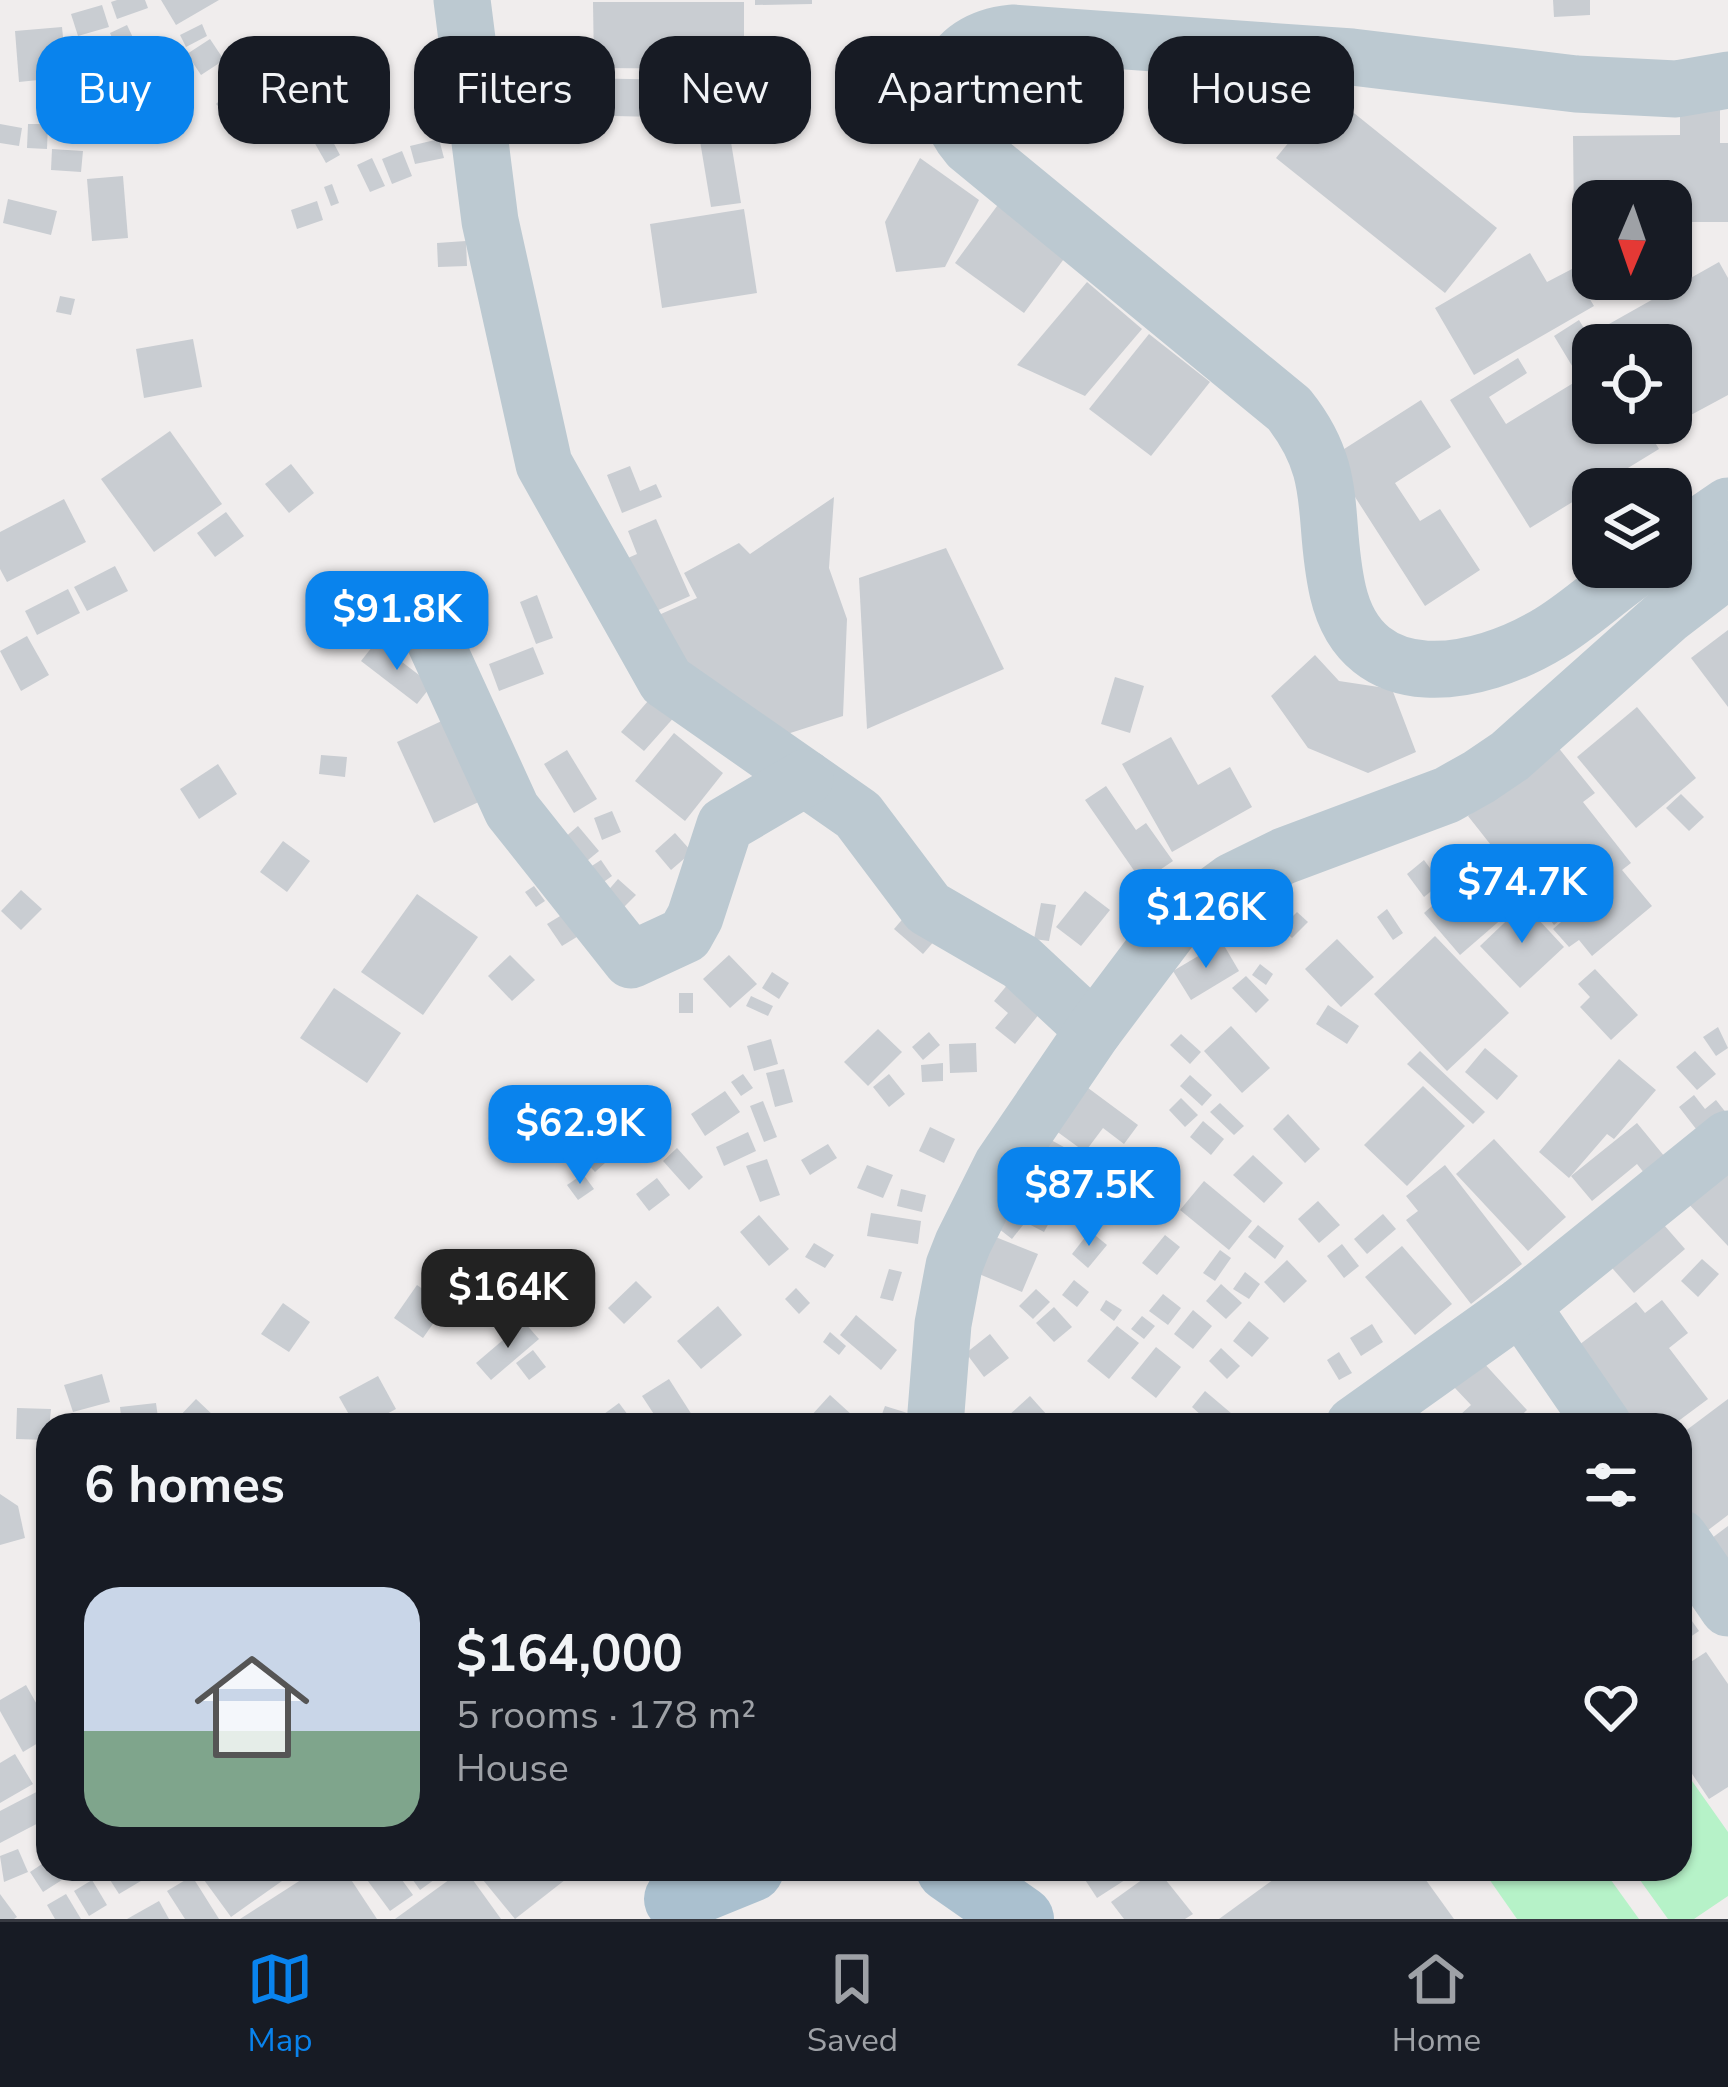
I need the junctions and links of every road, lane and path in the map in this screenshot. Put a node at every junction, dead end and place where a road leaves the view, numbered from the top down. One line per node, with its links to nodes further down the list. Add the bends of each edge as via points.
1 (462, 0): 8 (street, via 490,221 544,464 666,681)
2 (1728, 80): 6 (street, via 1676,89 1576,84 1352,57 1012,33 965,50 946,84 952,126 969,146 1302,425 1323,470 1344,612 1376,655 1422,670 1491,659 1548,634)
3 (1728, 506): 4 (street)
4 (1692, 531)
5 (1728, 569): 9 (street, via 1479,777 1232,880 1173,926)
6 (1610, 588)
7 (434, 642): 8 (street, via 512,810 631,960 685,934 725,825)
8 (805, 778): 9 (street, via 858,814 928,908 1022,962)
9 (1094, 1030): 12 (street, via 1002,1165 963,1243 945,1308)
10 (1728, 1139): 11 (street)
11 (1521, 1306): 13 (street); 14 (street)
12 (935, 1413)
13 (1371, 1413)
14 (1595, 1413)
15 (1692, 1556): 16 (street)
16 (1728, 1608)
17 (719, 1881): 20 (main road)
18 (966, 1881): 21 (main road)
19 (1022, 1881): 22 (main road)
20 (679, 1896)
21 (1021, 1919)
22 (1047, 1919)

